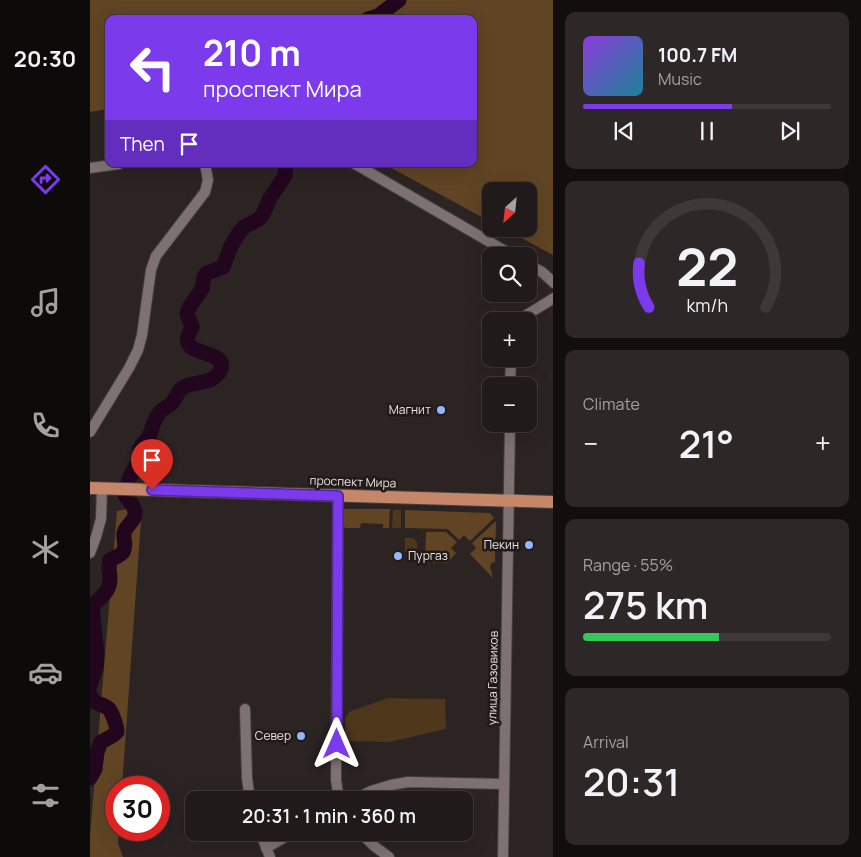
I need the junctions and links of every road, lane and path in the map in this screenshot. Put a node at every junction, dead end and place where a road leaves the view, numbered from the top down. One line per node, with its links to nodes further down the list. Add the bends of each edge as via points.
1 (105, 166): 4 (street)
2 (206, 167): 10 (street, via 205,192 153,264 142,336 134,358)
3 (361, 167): 5 (street)
4 (90, 168)
5 (499, 247)
6 (537, 269): 7 (street)
7 (553, 283)
8 (553, 299): 9 (street)
9 (531, 312)
10 (90, 432)
11 (510, 432): 14 (street, улица Газовиков)
12 (101, 488): 13 (main road, проспект Мира); 16 (street, via 100,527)
13 (338, 496): 14 (main road, проспект Мира); 20 (street)
14 (508, 500): 15 (main road, проспект Мира); 18 (street, улица Газовиков)
15 (553, 502)
16 (90, 554)
17 (245, 710): 19 (street)
18 (504, 784): 21 (street, via 408,782); 27 (street, улица Газовиков)
19 (249, 791)
20 (338, 791)
21 (370, 791)
22 (263, 841): 25 (street)
23 (283, 841): 25 (street)
24 (369, 841): 26 (street)
25 (268, 853)
26 (389, 857)
27 (503, 857)

